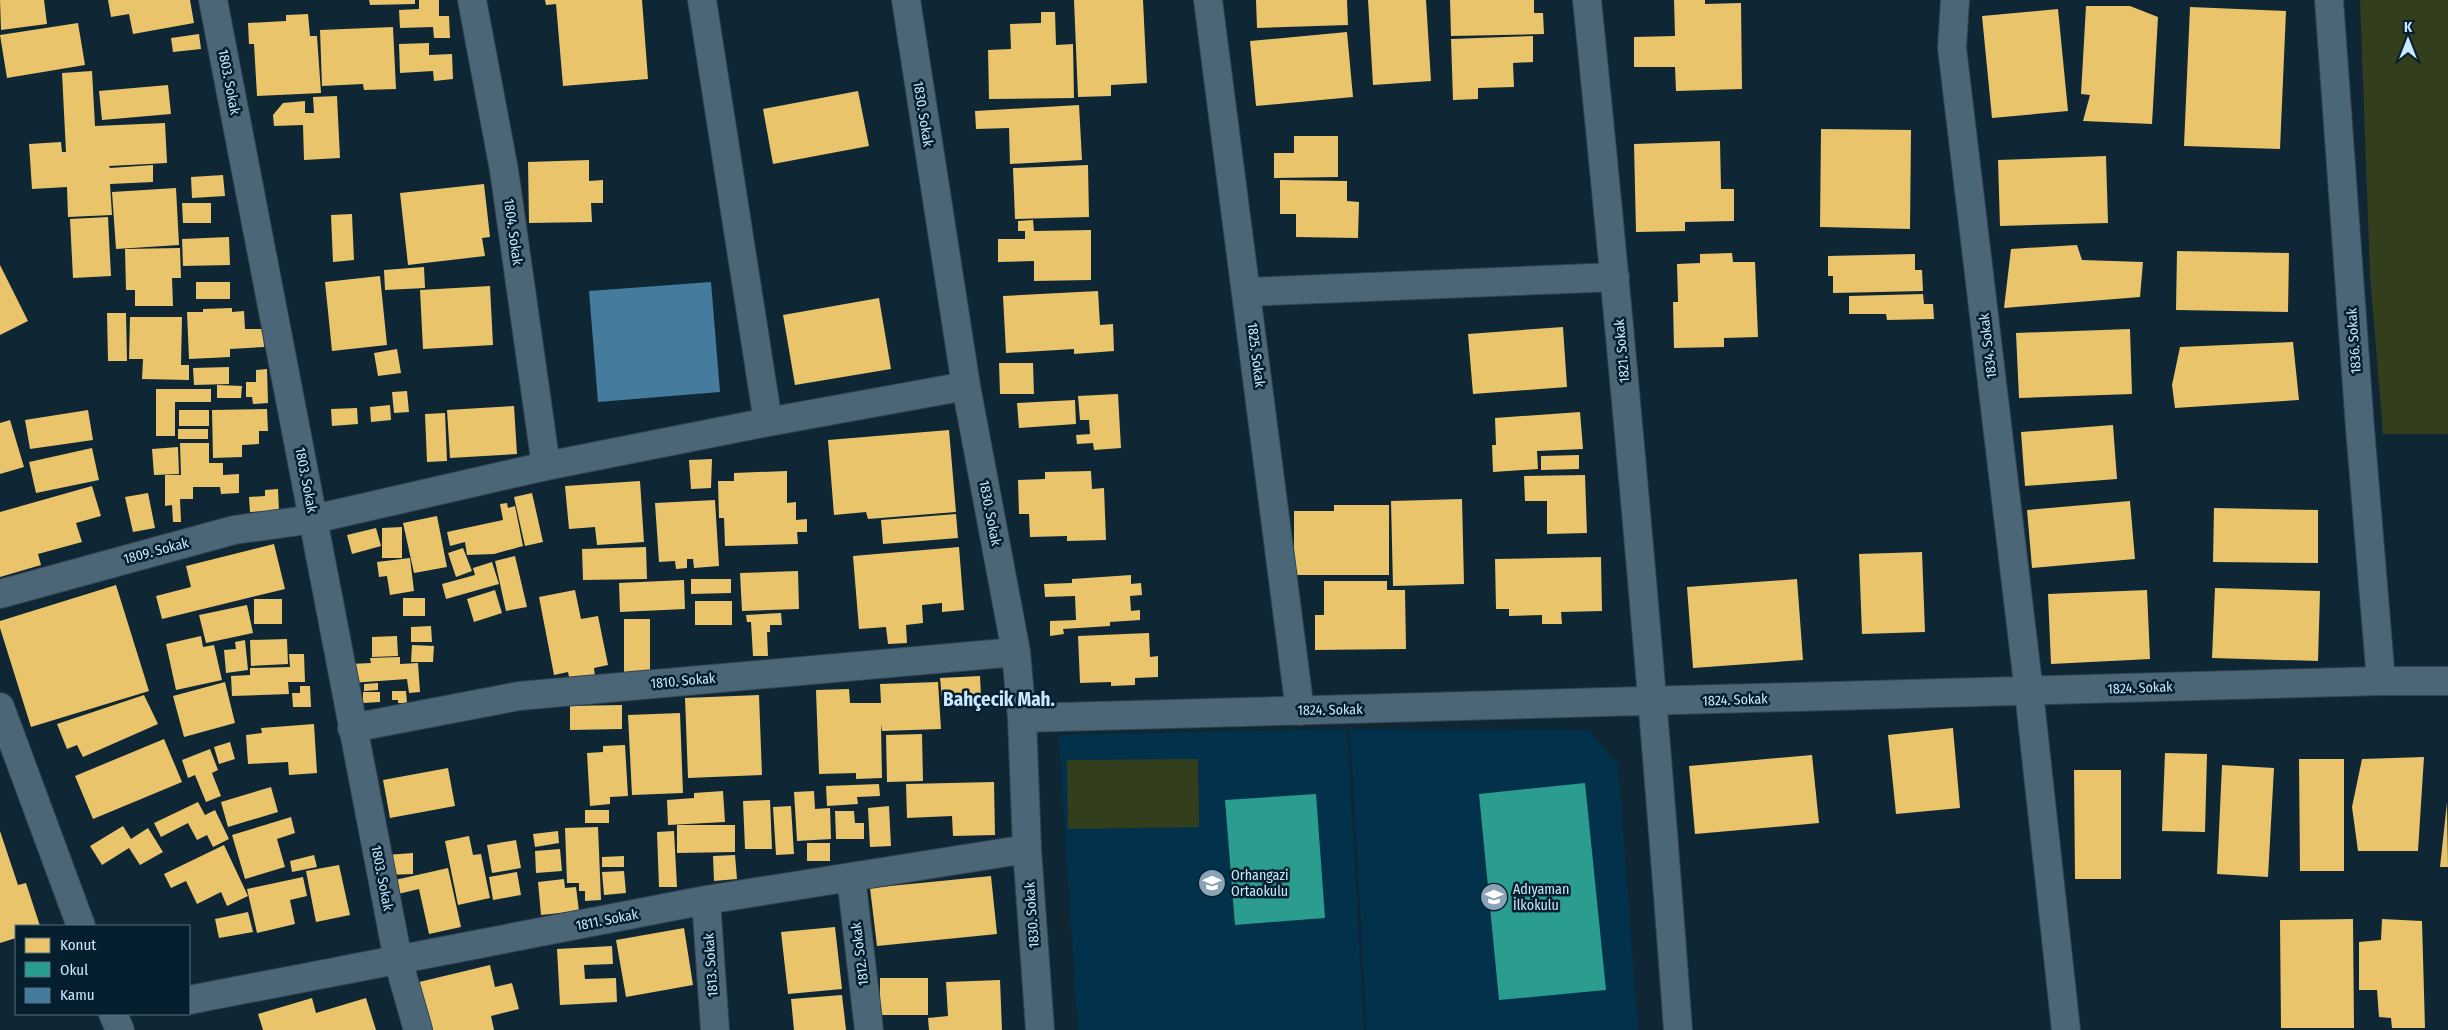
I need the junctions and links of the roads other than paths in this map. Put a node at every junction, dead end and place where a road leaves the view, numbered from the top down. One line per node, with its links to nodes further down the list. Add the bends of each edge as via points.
1 (213, 0): 14 (street, 1803. Sokak)
2 (472, 0): 13 (street, 1804. Sokak, via 504,170)
3 (702, 0): 12 (street)
4 (906, 0): 11 (street, 1830. Sokak)
5 (1208, 0): 10 (street, 1825. Sokak)
6 (1586, 0): 9 (street, 1821. Sokak)
7 (1955, 0): 19 (street, 1834. Sokak, via 1952,48)
8 (2329, 0): 17 (street, 1836. Sokak)
9 (1615, 277): 10 (street); 20 (street, 1821. Sokak)
10 (1248, 292): 22 (street, 1825. Sokak)
11 (966, 386): 12 (street, 1809. Sokak); 16 (street, 1830. Sokak)
12 (768, 422): 13 (street, 1809. Sokak)
13 (546, 466): 14 (street, 1809. Sokak)
14 (314, 519): 15 (street, 1809. Sokak, via 234,530); 24 (street, 1803. Sokak)
15 (0, 594)
16 (1016, 652): 23 (street, 1830. Sokak); 24 (street, 1810. Sokak, via 518,696)
17 (2382, 681): 18 (street, 1824. Sokak); 19 (street, 1824. Sokak)
18 (2448, 681)
19 (2029, 692): 20 (street, 1824. Sokak); 36 (street, 1834. Sokak)
20 (1654, 702): 22 (street, 1824. Sokak); 35 (street, 1821. Sokak)
21 (0, 707): 28 (street)
22 (1300, 711): 23 (street, 1824. Sokak)
23 (1022, 718): 25 (street, 1830. Sokak)
24 (352, 728): 29 (street, 1803. Sokak)
25 (1027, 849): 26 (street, 1811. Sokak); 34 (street, 1830. Sokak)
26 (851, 877): 27 (street, 1811. Sokak); 33 (street, 1812. Sokak)
27 (706, 900): 29 (street, 1811. Sokak); 32 (street, 1813. Sokak)
28 (81, 925)
29 (398, 960): 30 (street, 1811. Sokak); 31 (street, 1803. Sokak)
30 (190, 1000)
31 (418, 1030)
32 (715, 1030)
33 (869, 1030)
34 (1040, 1030)
35 (1678, 1030)
36 (2066, 1030)

